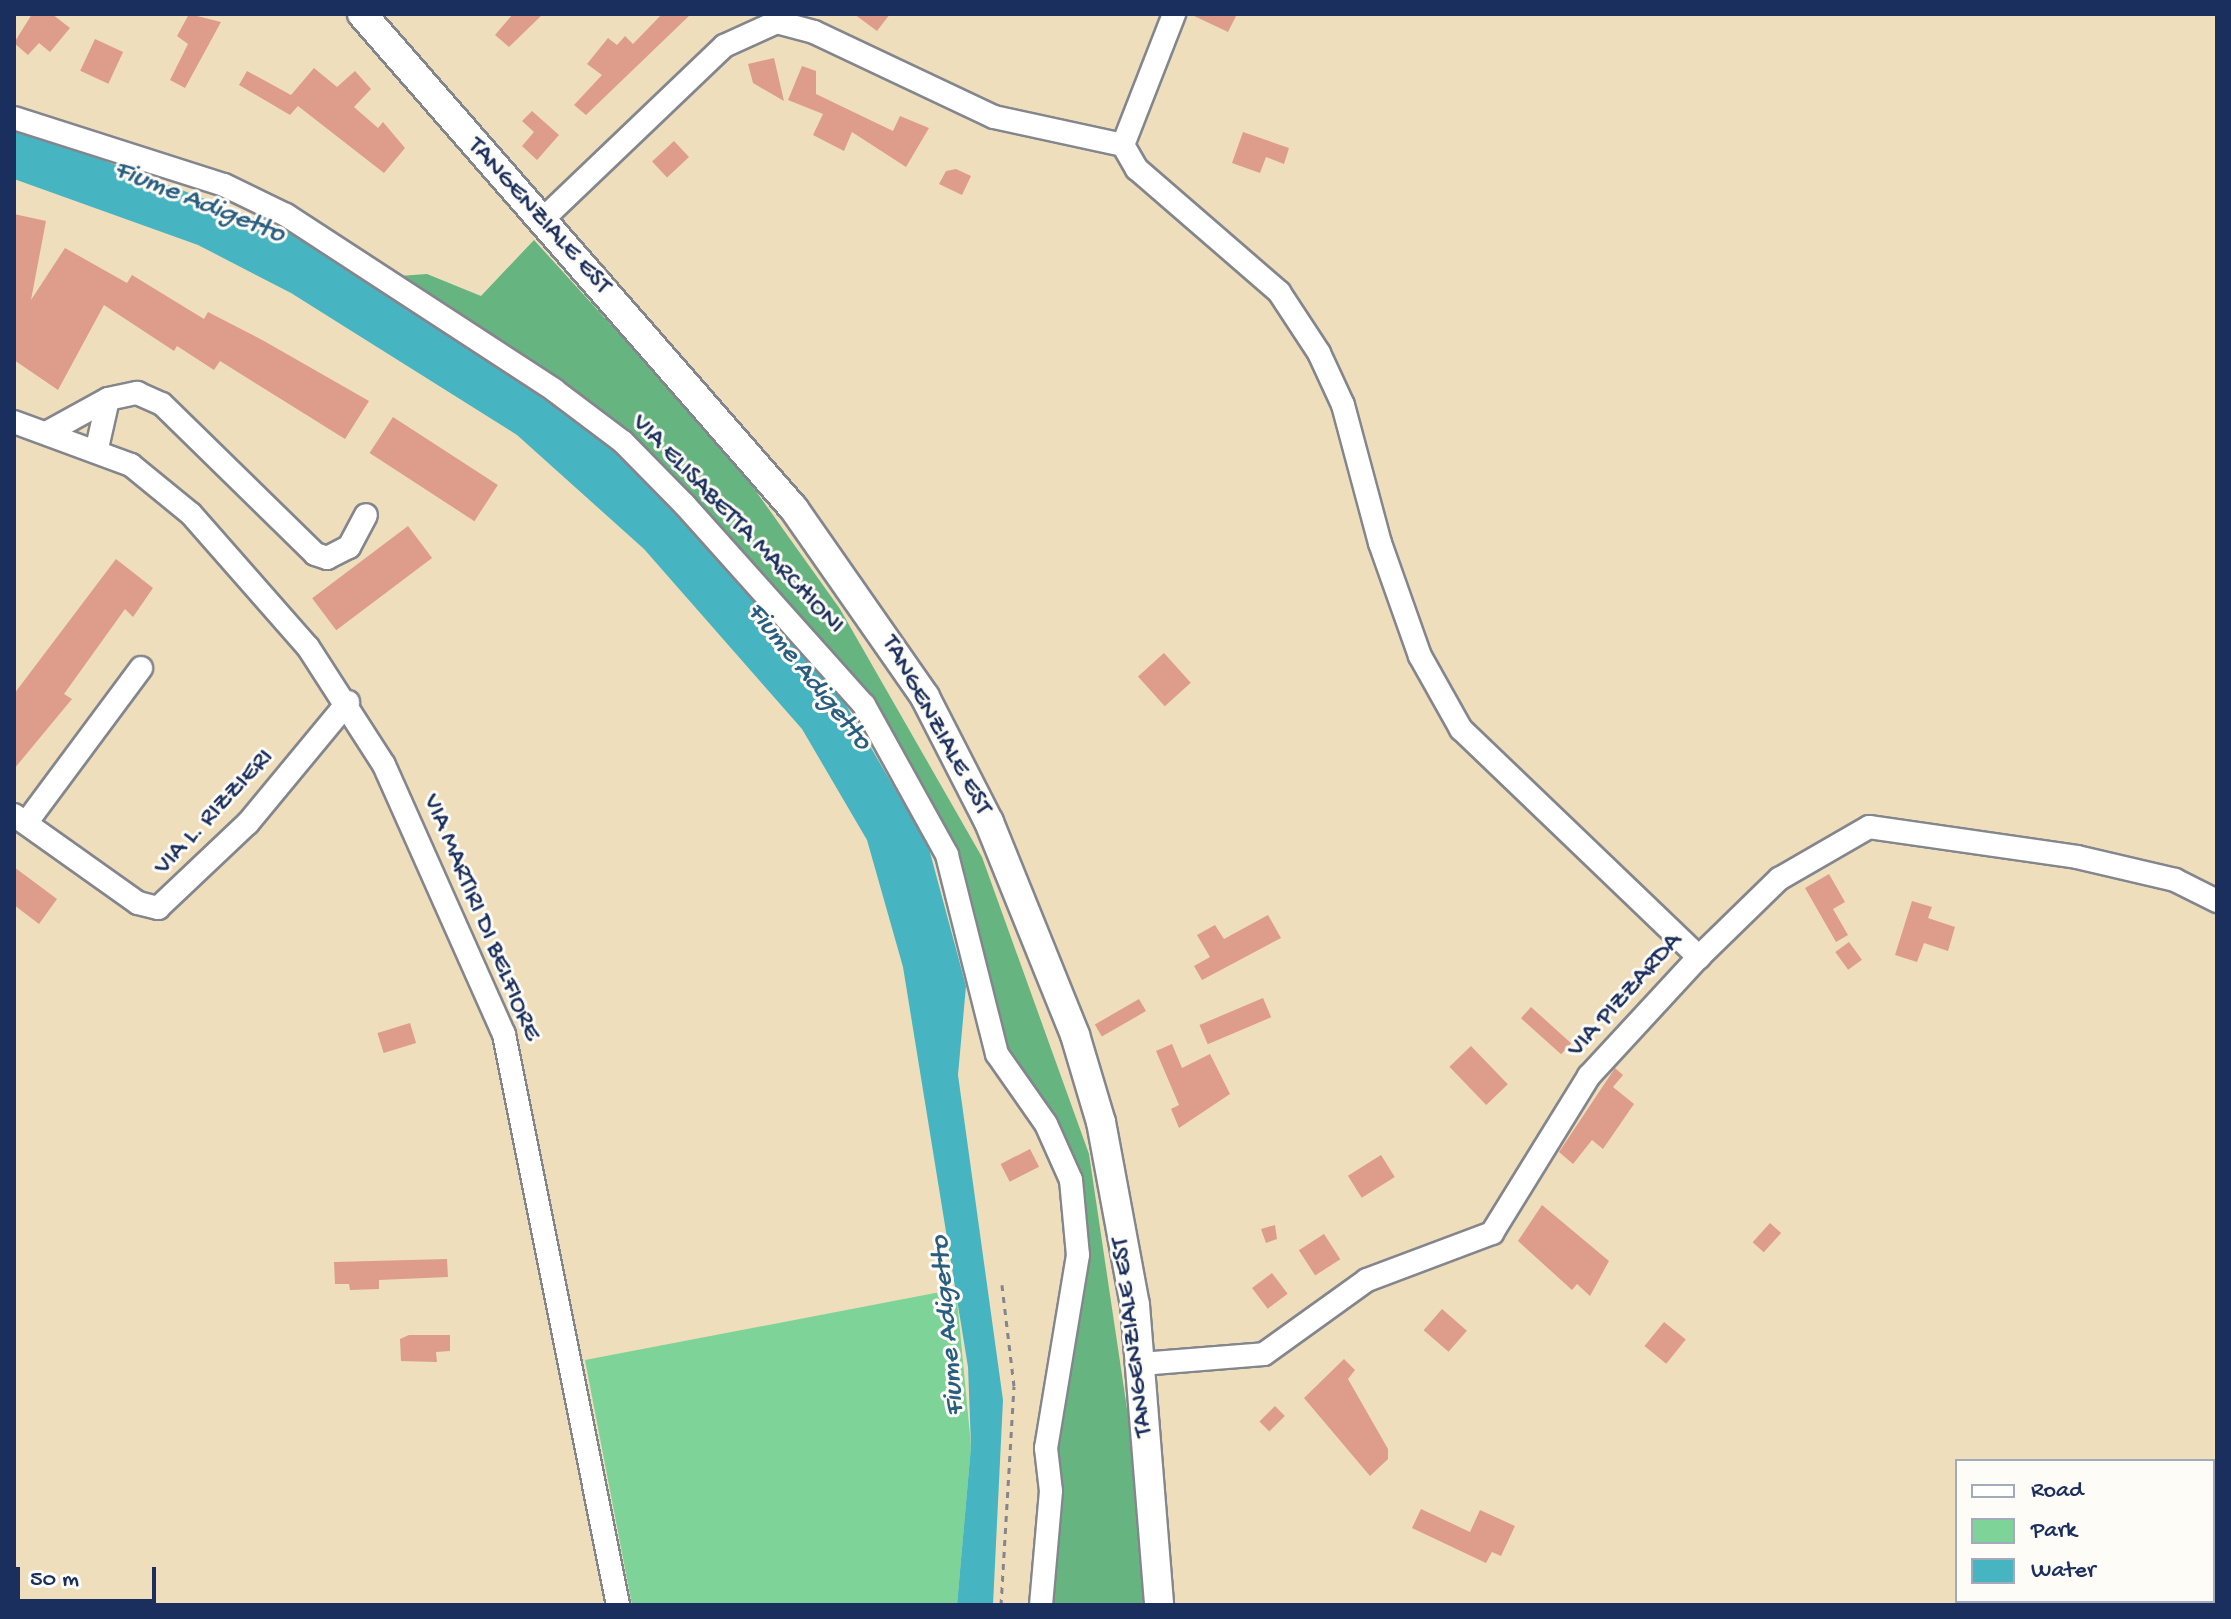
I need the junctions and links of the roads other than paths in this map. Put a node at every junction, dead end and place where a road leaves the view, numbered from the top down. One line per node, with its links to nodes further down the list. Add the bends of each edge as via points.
1 (362, 14): 5 (main road, TANGENZIALE EST)
2 (1174, 14): 4 (street)
3 (14, 118): 18 (street, VIA ELISABETTA MARCHIONI, via 224,185 286,215 554,390 623,442 864,705 947,855 997,1054 1046,1124 1071,1180 1078,1255 1046,1448 1051,1491)
4 (1123, 145): 5 (street, via 994,117 814,32 777,22 724,46); 15 (street, via 1137,169 1279,292 1319,353 1343,405 1380,543 1420,656 1461,729)
5 (541, 221): 16 (main road, TANGENZIALE EST, via 794,509 887,637 958,760 1018,885 1075,1035 1114,1185)
6 (108, 399): 8 (street); 9 (street); 10 (street, via 137,393 162,404 315,554 327,558 349,547)
7 (14, 422): 8 (street, VIA MARTIRI DI BELFIORE)
8 (50, 431): 9 (street, VIA MARTIRI DI BELFIORE)
9 (97, 448): 12 (street, VIA MARTIRI DI BELFIORE, via 191,514)
10 (366, 515)
11 (141, 668): 13 (street, VIA L. RIZZIERI)
12 (348, 702): 13 (street, VIA L. RIZZIERI, via 248,823 158,908 138,903); 17 (street, VIA MARTIRI DI BELFIORE, via 404,805 504,1034)
13 (20, 819)
14 (2217, 901): 15 (street, VIA PIZZARDA, via 2175,880 2077,857 1869,827 1779,879)
15 (1699, 957): 16 (street, VIA PIZZARDA, via 1589,1076 1492,1233 1367,1280 1264,1354)
16 (1141, 1364): 19 (main road, TANGENZIALE EST)
17 (618, 1605)
18 (1041, 1605)
19 (1159, 1605)

